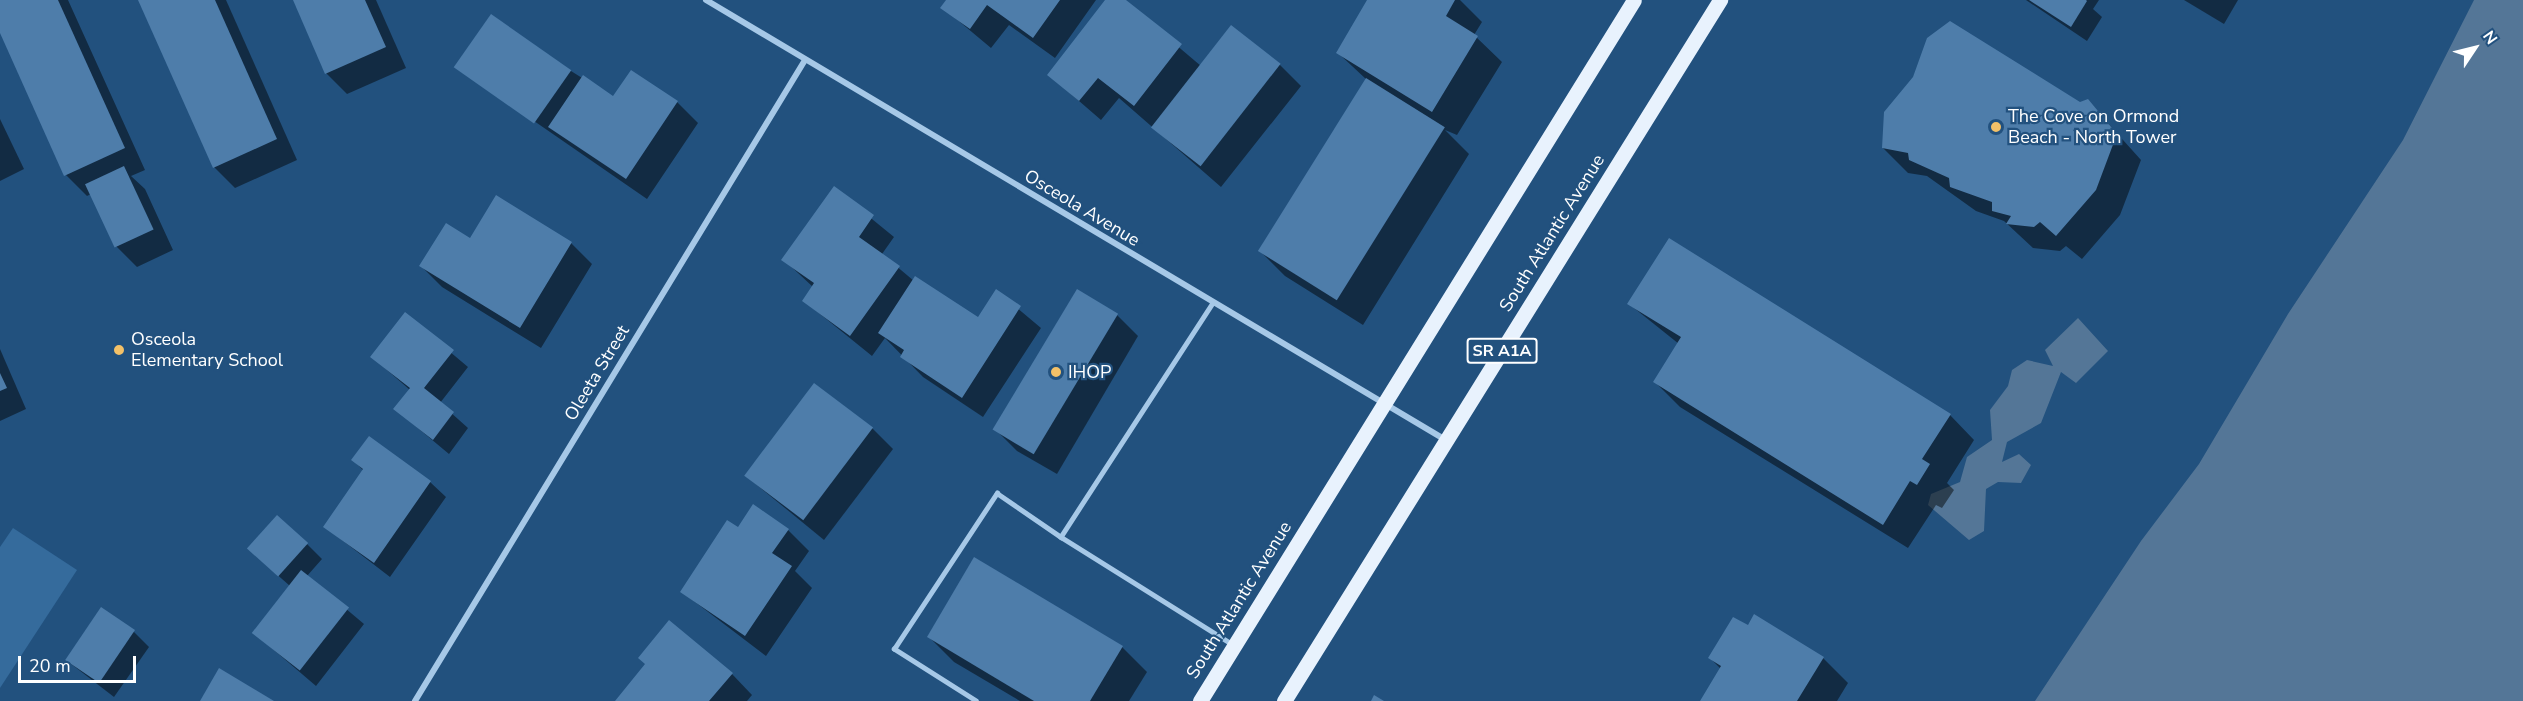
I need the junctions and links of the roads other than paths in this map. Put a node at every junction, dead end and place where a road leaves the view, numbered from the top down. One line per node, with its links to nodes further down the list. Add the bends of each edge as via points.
1 (706, 0): 4 (street, Osceola Avenue)
2 (1634, 0): 6 (main road, South Atlantic Avenue)
3 (1720, 0): 7 (main road, South Atlantic Avenue / SR A1A)
4 (805, 60): 5 (street, Osceola Avenue); 10 (street, Oleeta Street)
5 (1213, 303): 6 (street, Osceola Avenue); 8 (lane)
6 (1383, 403): 7 (street, Osceola Avenue); 9 (main road, South Atlantic Avenue)
7 (1444, 439): 13 (main road, South Atlantic Avenue / SR A1A)
8 (1061, 537): 9 (lane); 11 (lane, via 997,493 894,649)
9 (1234, 645): 12 (main road, South Atlantic Avenue)
10 (415, 701)
11 (976, 701)
12 (1200, 701)
13 (1284, 701)

